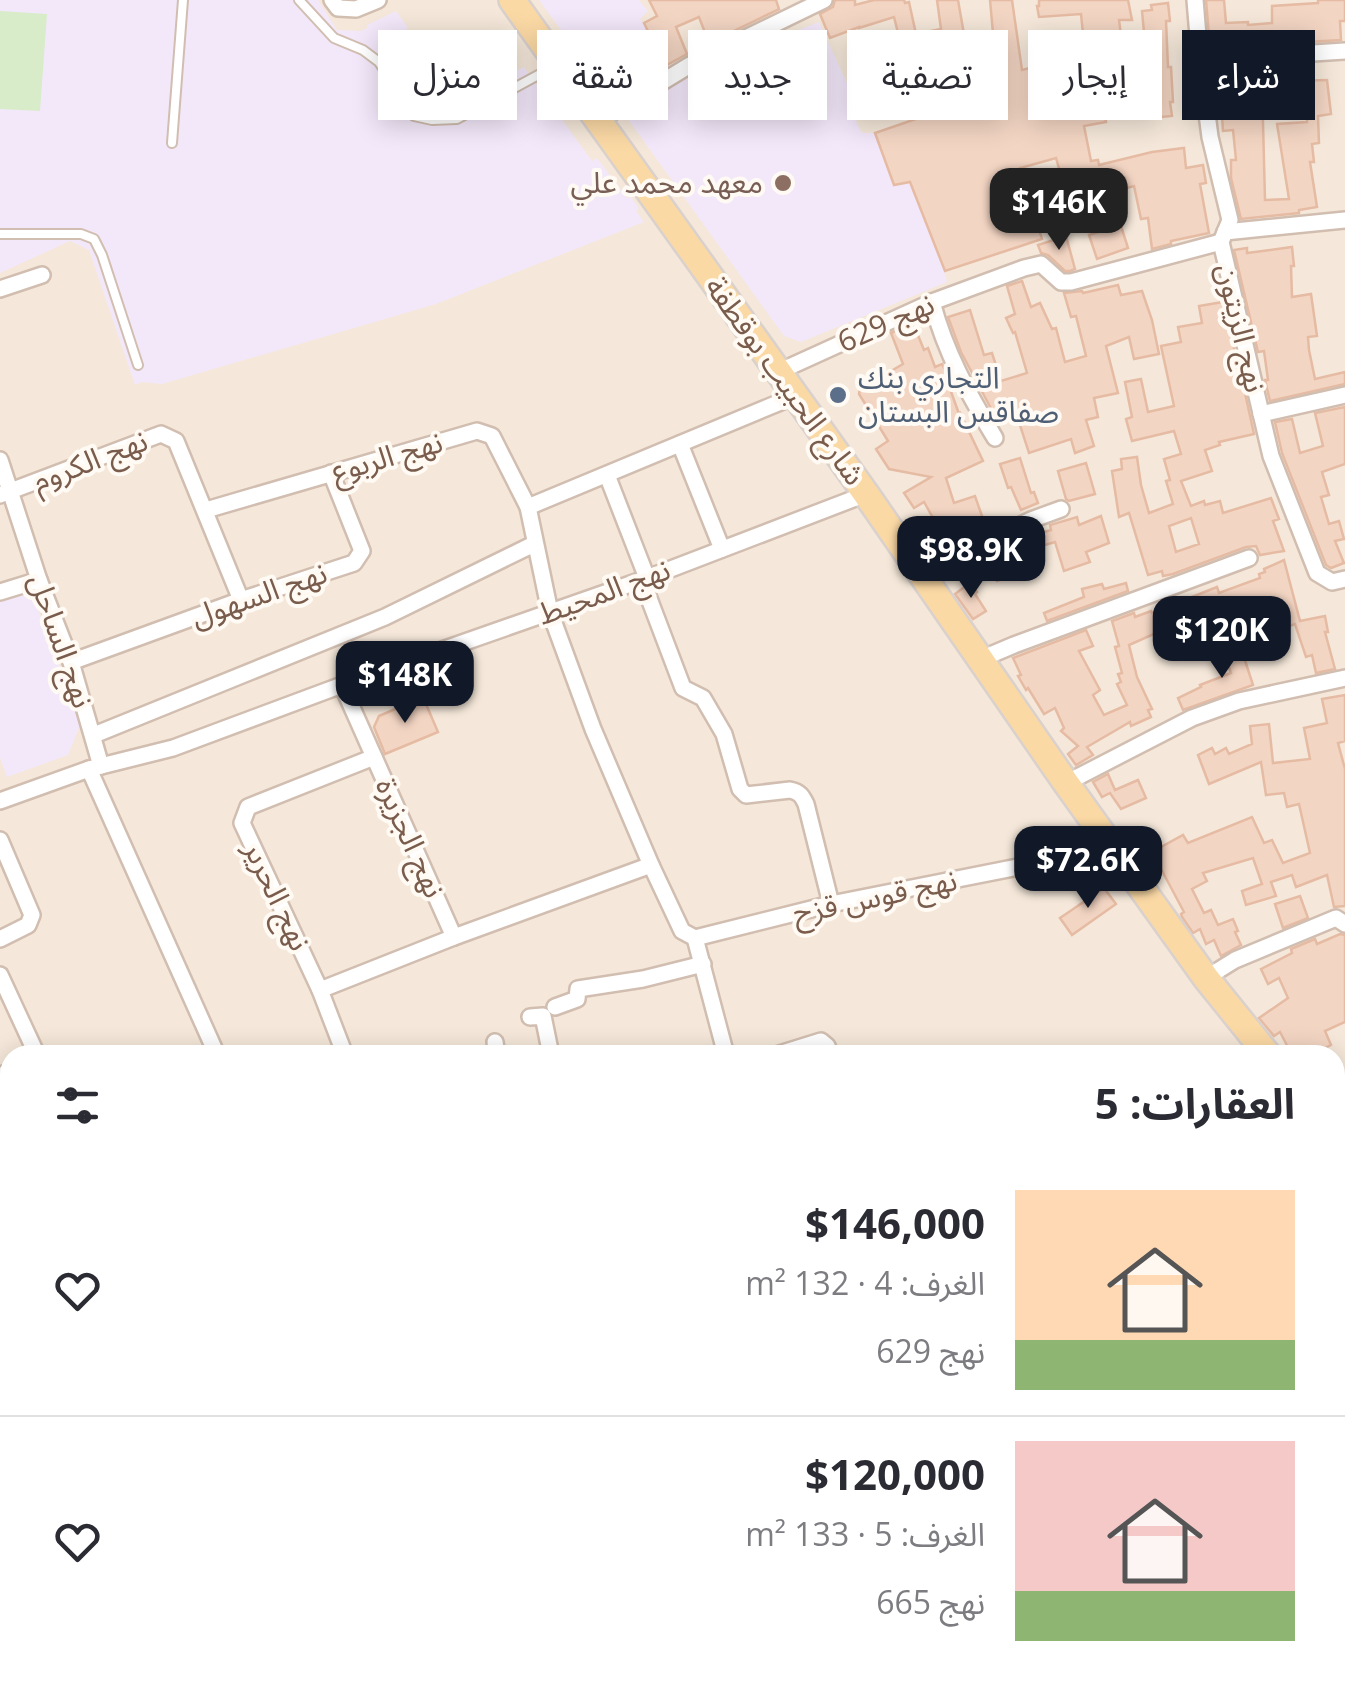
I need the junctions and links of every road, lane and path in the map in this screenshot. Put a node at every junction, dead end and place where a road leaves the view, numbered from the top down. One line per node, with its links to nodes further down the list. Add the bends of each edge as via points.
1 (183, 0): 15 (lane)
2 (300, 0): 12 (lane, via 334,38 379,62 414,116 458,119)
3 (332, 0): 4 (street, via 338,8 356,10)
4 (378, 0)
5 (512, 0): 9 (main road, شارع الحبيب بوقطفة)
6 (824, 0): 14 (street, via 690,64)
7 (1195, 0): 8 (street, نهج الزيتون)
8 (1198, 30)
9 (537, 35)
10 (1345, 51): 11 (street)
11 (1315, 53)
12 (537, 76)
13 (1208, 120): 18 (street, نهج الزيتون, via 1230,220)
14 (598, 121): 23 (main road, شارع الحبيب بوقطفة)
15 (172, 143)
16 (1345, 220): 18 (street)
17 (0, 234): 22 (lane, via 94,239)
18 (1224, 237): 21 (street, نهج 629, via 1070,282 1041,264); 26 (street, نهج الزيتون)
19 (42, 274): 20 (street)
20 (0, 289)
21 (932, 302): 23 (street, نهج 629); 27 (street, via 962,385)
22 (138, 365)
23 (778, 372): 25 (main road, شارع الحبيب بوقطفة)
24 (1345, 395): 26 (street)
25 (795, 396): 28 (street); 33 (main road, شارع الحبيب بوقطفة)
26 (1261, 414): 43 (street, نهج الزيتون, via 1317,573)
27 (995, 438)
28 (680, 444): 31 (street); 38 (street)
29 (0, 460): 32 (street, نهج الساحل)
30 (331, 473): 34 (street, نهج الربوع, via 477,431 492,436); 36 (street, نهج الربوع); 45 (street, نهج السهول, via 362,550 354,563)
31 (608, 475): 34 (street); 41 (street)
32 (6, 492): 36 (street, نهج الكروم, via 161,434 176,441); 42 (street, نهج الساحل)
33 (866, 494): 38 (street, نهج المحيط); 40 (main road, شارع الحبيب بوقطفة)
34 (528, 507): 37 (street, نهج الربوع)
35 (1061, 509): 40 (street)
36 (206, 510): 45 (street, نهج الكروم)
37 (534, 544): 46 (street, نهج الربوع); 51 (street, via 385,617)
38 (722, 549): 41 (street, نهج المحيط)
39 (1248, 558): 47 (street)
40 (921, 574): 47 (main road, شارع الحبيب بوقطفة)
41 (645, 579): 46 (street, نهج المحيط); 59 (street, via 683,688 703,698 724,734 740,789 746,795 802,795)
42 (40, 580): 44 (street); 48 (street, نهج الساحل)
43 (1338, 581)
44 (0, 592)
45 (240, 600): 48 (street, نهج السهول)
46 (550, 612): 50 (street, نهج المحيط); 58 (street, نهج الربوع)
47 (981, 660): 54 (main road, شارع الحبيب بوقطفة)
48 (71, 662): 51 (street, نهج الساحل)
49 (1345, 678): 54 (street, via 1192,718)
50 (342, 685): 52 (street, نهج الجزيرة); 53 (street, نهج المحيط, via 173,748)
51 (94, 735): 53 (street, نهج الساحل)
52 (374, 757): 61 (street, نهج الجزيرة); 67 (street, نهج الحرير, via 248,807 242,824)
53 (95, 767): 55 (street, نهج المحيط); 71 (street, نهج الساحل)
54 (1066, 782): 57 (main road, شارع الحبيب بوقطفة)
55 (1, 798)
56 (0, 840): 63 (street, via 32,916)
57 (1114, 848): 59 (street, نهج قوس قزح); 66 (main road, شارع الحبيب بوقطفة)
58 (651, 865): 61 (street); 62 (street, نهج الربوع, via 682,931)
59 (831, 904): 62 (street, نهج قوس قزح)
60 (1345, 924): 66 (street, via 1336,918)
61 (454, 937): 67 (street)
62 (695, 938): 64 (street)
63 (0, 939)
64 (702, 964): 68 (street, via 578,989 578,998); 74 (street)
65 (0, 975): 70 (street)
66 (1206, 978): 75 (main road, شارع الحبيب بوقطفة)
67 (320, 990): 72 (street, نهج الحرير)
68 (556, 1007)
69 (530, 1018): 73 (street, via 543,1016)
70 (32, 1045)
71 (211, 1045)
72 (341, 1045)
73 (549, 1045)
74 (723, 1045)
75 (1260, 1045)

